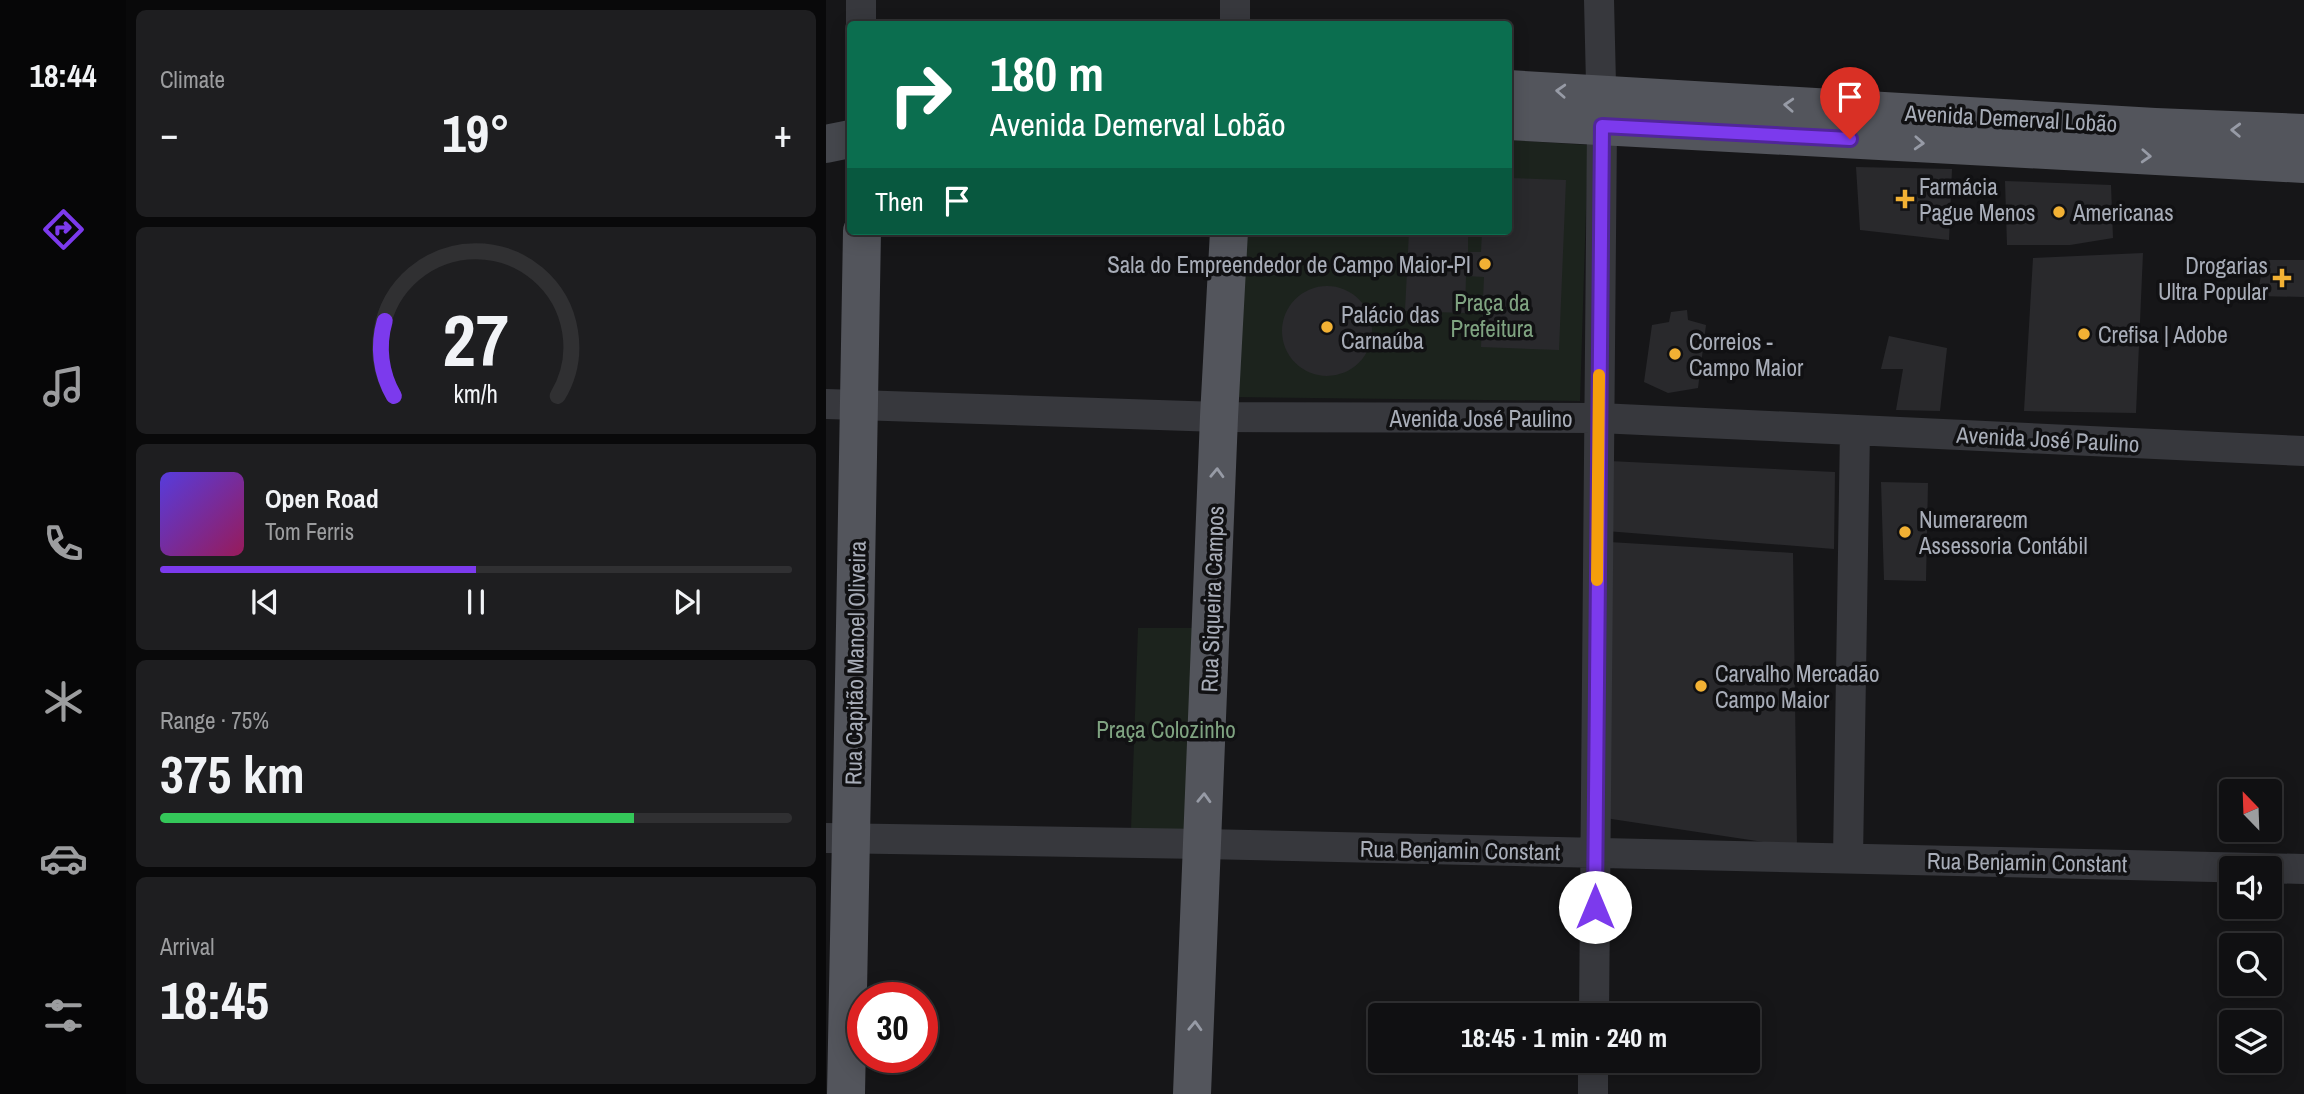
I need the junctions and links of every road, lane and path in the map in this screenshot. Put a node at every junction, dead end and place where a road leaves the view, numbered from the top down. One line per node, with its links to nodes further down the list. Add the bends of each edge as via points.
1 (861, 0): 4 (street)
2 (1235, 0): 5 (street)
3 (1599, 0): 7 (street)
4 (861, 21)
5 (1235, 21)
6 (1512, 90): 7 (main road, Avenida Demerval Lobão, one-way to 6)
7 (1601, 110): 8 (main road, Avenida Demerval Lobão); 9 (main road, Avenida Demerval Lobão, one-way to 7); 12 (main road, Avenida Demerval Lobão, one-way to 12); 17 (street)
8 (1512, 121)
9 (2304, 133)
10 (847, 140): 11 (main road)
11 (826, 144)
12 (2304, 164)
13 (862, 235): 15 (main road, Rua Capitão Manoel Oliveira)
14 (1229, 235): 16 (main road, Rua Siqueira Campos)
15 (842, 404): 16 (street, Avenida José Paulino); 20 (main road, Rua Capitão Manoel Oliveira)
16 (1219, 417): 17 (street, Avenida José Paulino); 21 (main road, Rua Siqueira Campos, one-way to 16)
17 (1599, 418): 18 (street, Avenida José Paulino); 22 (street)
18 (1855, 430): 19 (street, Avenida José Paulino); 23 (street)
19 (2304, 451)
20 (840, 839): 21 (street, Rua Benjamin Constant); 27 (main road, Rua Capitão Manoel Oliveira)
21 (1203, 844): 22 (street, Rua Benjamin Constant); 28 (main road, Rua Siqueira Campos, one-way to 21)
22 (1595, 853): 23 (street, Rua Benjamin Constant); 25 (street)
23 (1848, 858): 24 (street, Rua Benjamin Constant)
24 (2304, 869)
25 (1594, 1003)
26 (1594, 1073): 29 (street)
27 (846, 1094)
28 (1192, 1094)
29 (1593, 1094)

